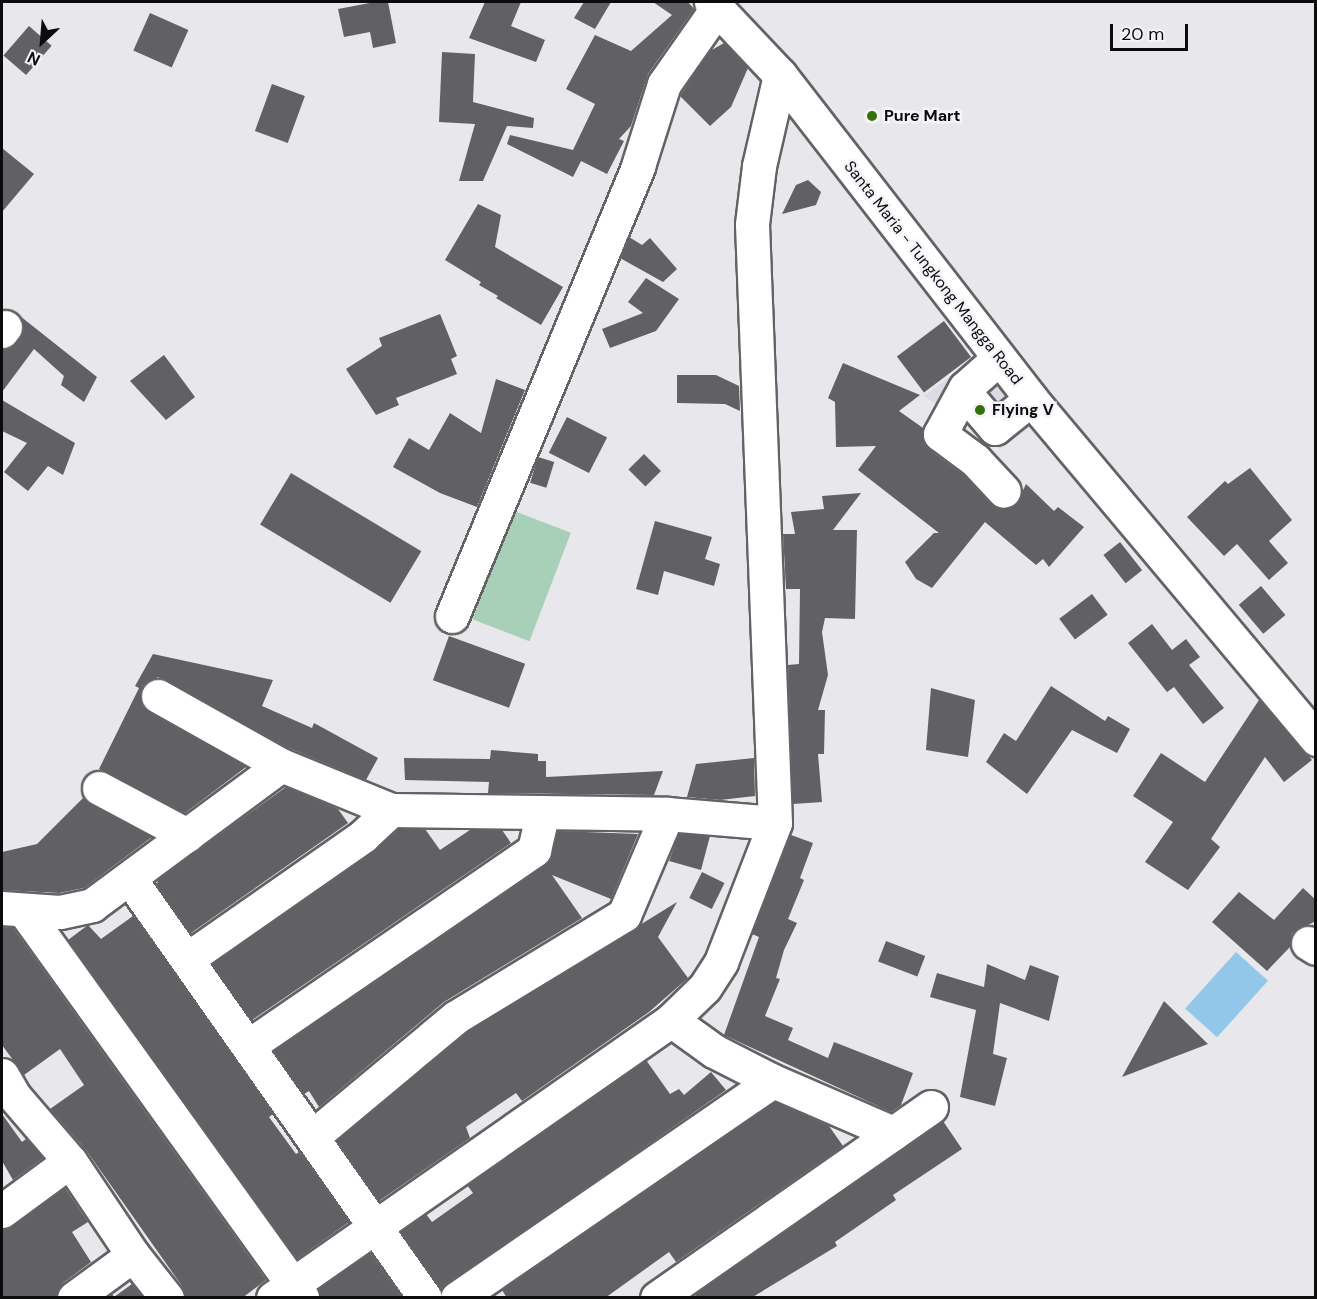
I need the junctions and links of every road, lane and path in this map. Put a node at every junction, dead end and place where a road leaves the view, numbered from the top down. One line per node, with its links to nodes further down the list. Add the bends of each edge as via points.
1 (715, 4): 2 (street, Santa Maria - Tungkong Mangga Road); 9 (street, via 664,84 638,166)
2 (780, 75): 3 (street, Santa Maria - Tungkong Mangga Road); 17 (street, via 759,166 752,224)
3 (999, 358): 4 (street); 5 (street, Santa Maria - Tungkong Mangga Road)
4 (964, 390): 6 (street); 7 (street, via 940,434)
5 (1031, 399): 6 (street); 11 (street, Santa Maria - Tungkong Mangga Road)
6 (998, 428): 7 (street)
7 (975, 460): 8 (street)
8 (1004, 490)
9 (452, 616)
10 (158, 696): 12 (street)
11 (1316, 739)
12 (280, 765): 14 (street); 18 (street)
13 (99, 788): 18 (street)
14 (391, 810): 15 (street); 21 (street, via 363,836)
15 (543, 812): 16 (street); 23 (street, via 534,850)
16 (668, 814): 17 (street); 28 (street, via 624,915 456,1017)
17 (775, 823): 22 (street, via 721,962 705,987)
18 (187, 835): 19 (street)
19 (130, 879): 20 (street, via 92,904 60,912); 21 (street)
20 (14, 910): 33 (street)
21 (187, 959): 23 (street)
22 (671, 1020): 24 (street, via 714,1051); 31 (street)
23 (248, 1046): 28 (street)
24 (773, 1081): 27 (street); 37 (street)
25 (6, 1091): 29 (street)
26 (931, 1107): 27 (street)
27 (893, 1133): 38 (street)
28 (312, 1137): 31 (street)
29 (70, 1161): 30 (street); 32 (street)
30 (2, 1211)
31 (377, 1225): 33 (street); 36 (street)
32 (132, 1255): 34 (street); 35 (street)
33 (290, 1293)
34 (74, 1298)
35 (166, 1298)
36 (425, 1298)
37 (457, 1298)
38 (657, 1298)

